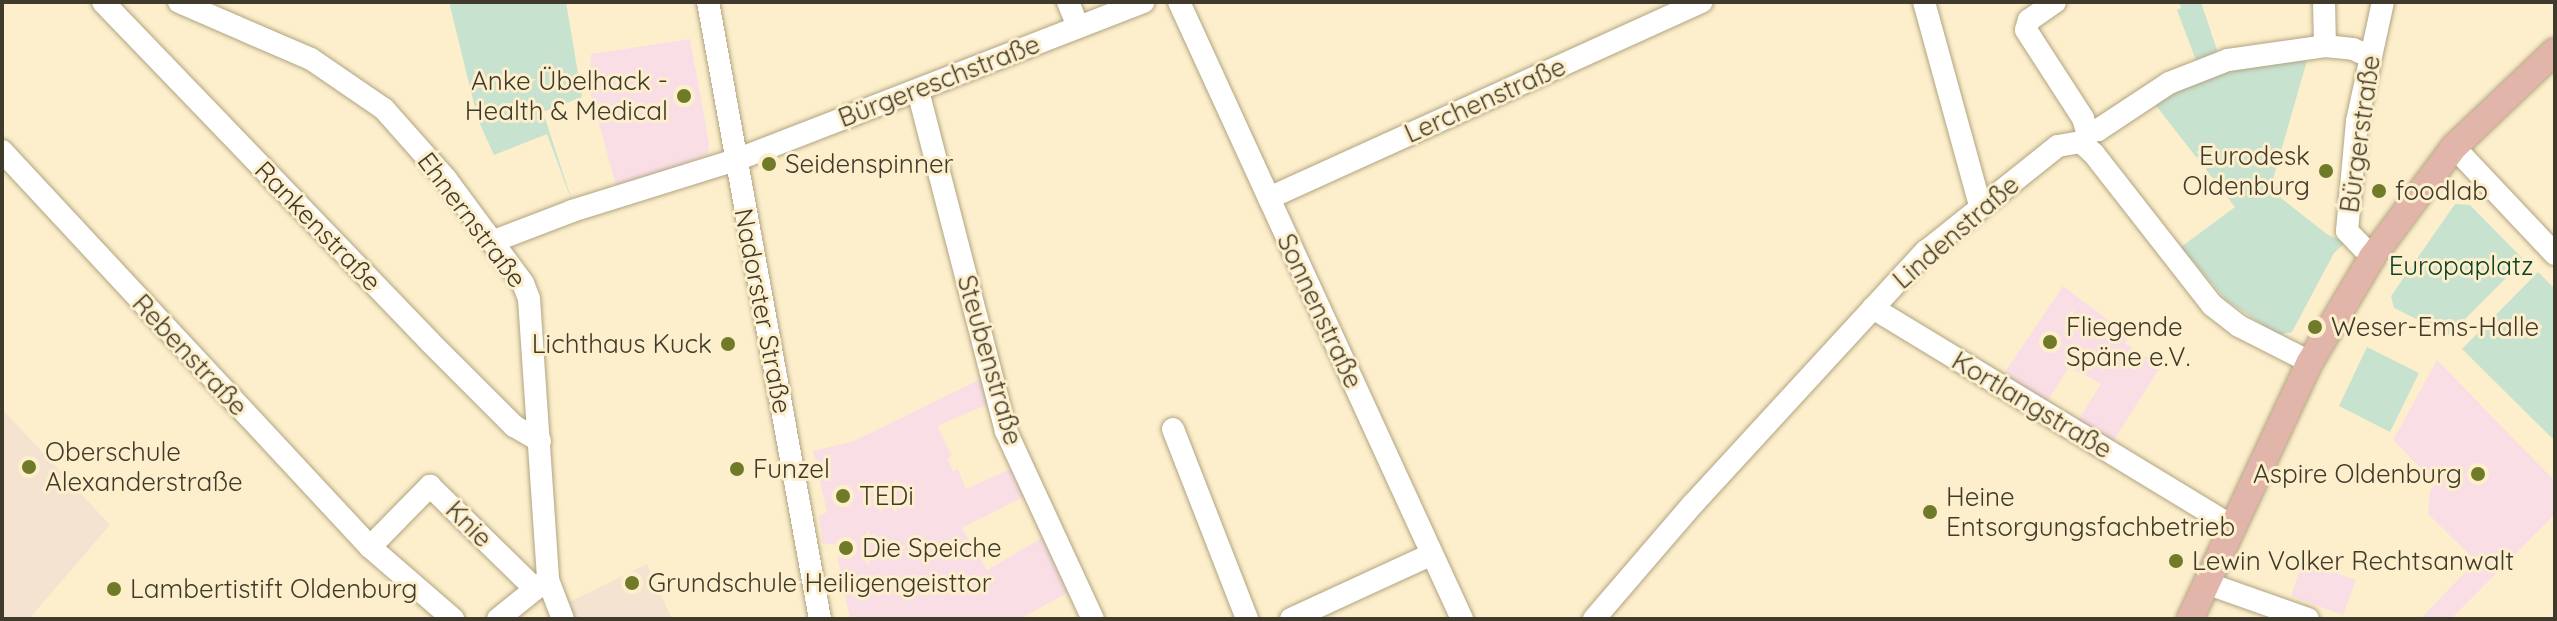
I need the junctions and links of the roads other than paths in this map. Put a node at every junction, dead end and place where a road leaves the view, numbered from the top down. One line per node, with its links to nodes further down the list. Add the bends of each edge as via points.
1 (103, 2): 29 (street, Rankenstraße, via 441,353 514,426)
2 (179, 2): 23 (street, Ehnernstraße, via 311,59 346,80 384,109)
3 (708, 2): 20 (street, Nadorster Straße)
4 (1068, 2): 12 (street)
5 (1143, 2): 12 (street, Bürgereschstraße)
6 (1179, 2): 21 (street, Sonnenstraße)
7 (1702, 2): 21 (street, Lerchenstraße)
8 (1924, 2): 22 (street)
9 (2055, 2): 17 (street, via 2029,20 2026,30 2083,118)
10 (2324, 2): 13 (street)
11 (2383, 2): 15 (street, Bürgerstraße)
12 (1078, 27): 16 (street, Bürgereschstraße)
13 (2325, 46): 15 (street, Lindenstraße); 17 (street, Lindenstraße, via 2252,54 2192,72)
14 (2555, 51): 18 (main road)
15 (2369, 56): 25 (street, Bürgerstraße, via 2347,231)
16 (918, 91): 20 (street, Bürgereschstraße); 39 (street, Steubenstraße, via 1006,431)
17 (2084, 137): 22 (street, Lindenstraße, via 2058,146); 27 (street, via 2212,305 2239,326)
18 (2454, 147): 24 (street); 25 (main road)
19 (2, 151): 31 (street, Rebenstraße)
20 (736, 160): 23 (street, Bürgereschstraße); 38 (street, Nadorster Straße)
21 (1269, 198): 32 (street, Sonnenstraße)
22 (1980, 206): 26 (street, Lindenstraße, via 1925,252)
23 (494, 241): 29 (street, Ehnernstraße, via 529,299)
24 (2555, 254)
25 (2372, 257): 27 (main road)
26 (1873, 308): 30 (street, Kortlangstraße); 43 (street, Lindenstraße)
27 (2310, 362): 30 (main road)
28 (1173, 429): 40 (street)
29 (540, 441): 34 (street, Ehnernstraße)
30 (2232, 526): 33 (main road)
31 (370, 547): 34 (street, Knie, via 430,486); 35 (street, Rebenstraße)
32 (1432, 554): 41 (street); 42 (street, Sonnenstraße)
33 (2206, 583): 44 (main road); 45 (street)
34 (541, 584): 36 (street); 37 (street, Ehnernstraße)
35 (453, 619)
36 (498, 619)
37 (563, 619)
38 (820, 619)
39 (1093, 619)
40 (1247, 619)
41 (1291, 619)
42 (1462, 619)
43 (1595, 619)
44 (2190, 619)
45 (2308, 619)

